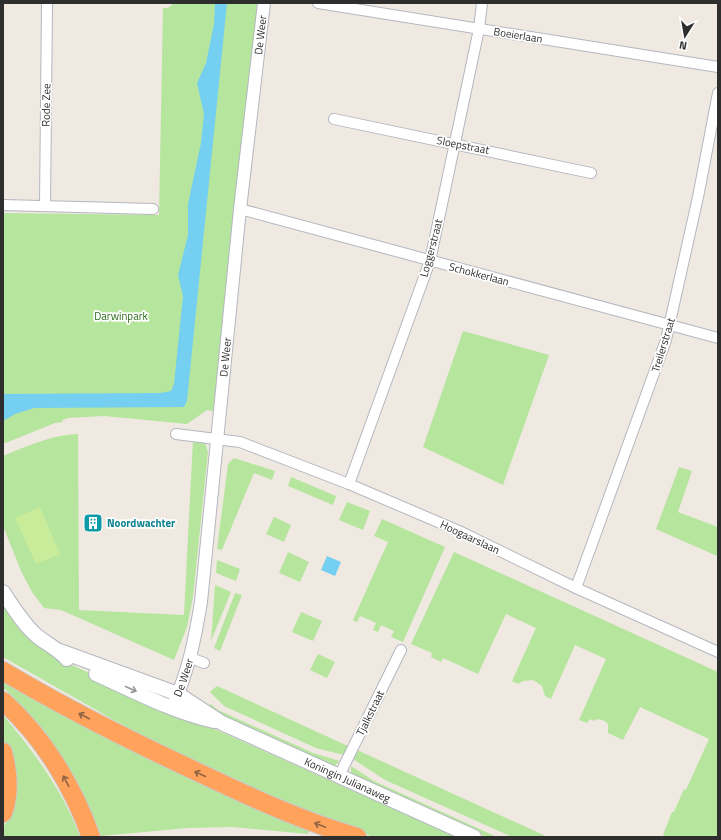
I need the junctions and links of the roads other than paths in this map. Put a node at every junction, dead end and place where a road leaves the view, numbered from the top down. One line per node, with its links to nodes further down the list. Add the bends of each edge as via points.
1 (47, 3): 12 (street, Rode Zee)
2 (264, 3): 14 (street, De Weer)
3 (318, 3): 5 (street, Boeierlaan)
4 (482, 3): 5 (street, Loggerstraat)
5 (479, 29): 6 (street, Boeierlaan); 9 (street, Loggerstraat)
6 (718, 67)
7 (718, 93): 16 (street, Treilerstraat, via 703,177)
8 (334, 119): 9 (street, Sloepstraat)
9 (455, 144): 10 (street, Sloepstraat); 15 (street, Loggerstraat)
10 (591, 173)
11 (3, 205): 12 (street)
12 (45, 206): 13 (street)
13 (153, 209)
14 (240, 209): 15 (street, Schokkerlaan); 19 (street, De Weer)
15 (430, 261): 16 (street, Schokkerlaan); 20 (street, Loggerstraat)
16 (670, 326): 17 (street, Schokkerlaan); 21 (street, Treilerstraat)
17 (718, 338)
18 (176, 434): 19 (street, Hoogaarslaan)
19 (217, 438): 20 (street, Hoogaarslaan, via 240,442); 26 (street, De Weer, via 201,602)
20 (349, 484): 21 (street, Hoogaarslaan, via 459,531)
21 (576, 588): 25 (street, Hoogaarslaan)
22 (3, 592): 24 (main road, Koningin Julianaweg, via 19,617 36,636)
23 (401, 650): 34 (street, Tjalkstraat)
24 (60, 652): 29 (main road, Koningin Julianaweg); 31 (main road, Koningin Julianaweg, one-way to 31, via 82,668)
25 (718, 652)
26 (191, 658): 27 (street); 29 (street, De Weer)
27 (204, 663)
28 (3, 671): 37 (highway, one-way to 28, via 258,801 119,736)
29 (178, 694): 31 (street, De Weer); 32 (main road, Koningin Julianaweg)
30 (3, 701): 36 (highway, one-way to 30, via 84,816 64,777 39,739)
31 (172, 707): 32 (main road, Koningin Julianaweg, via 199,718)
32 (222, 723): 34 (main road, Koningin Julianaweg)
33 (3, 752): 35 (highway, via 7,778)
34 (339, 776): 38 (main road, Koningin Julianaweg)
35 (3, 813)
36 (91, 837)
37 (357, 837)
38 (474, 837)

